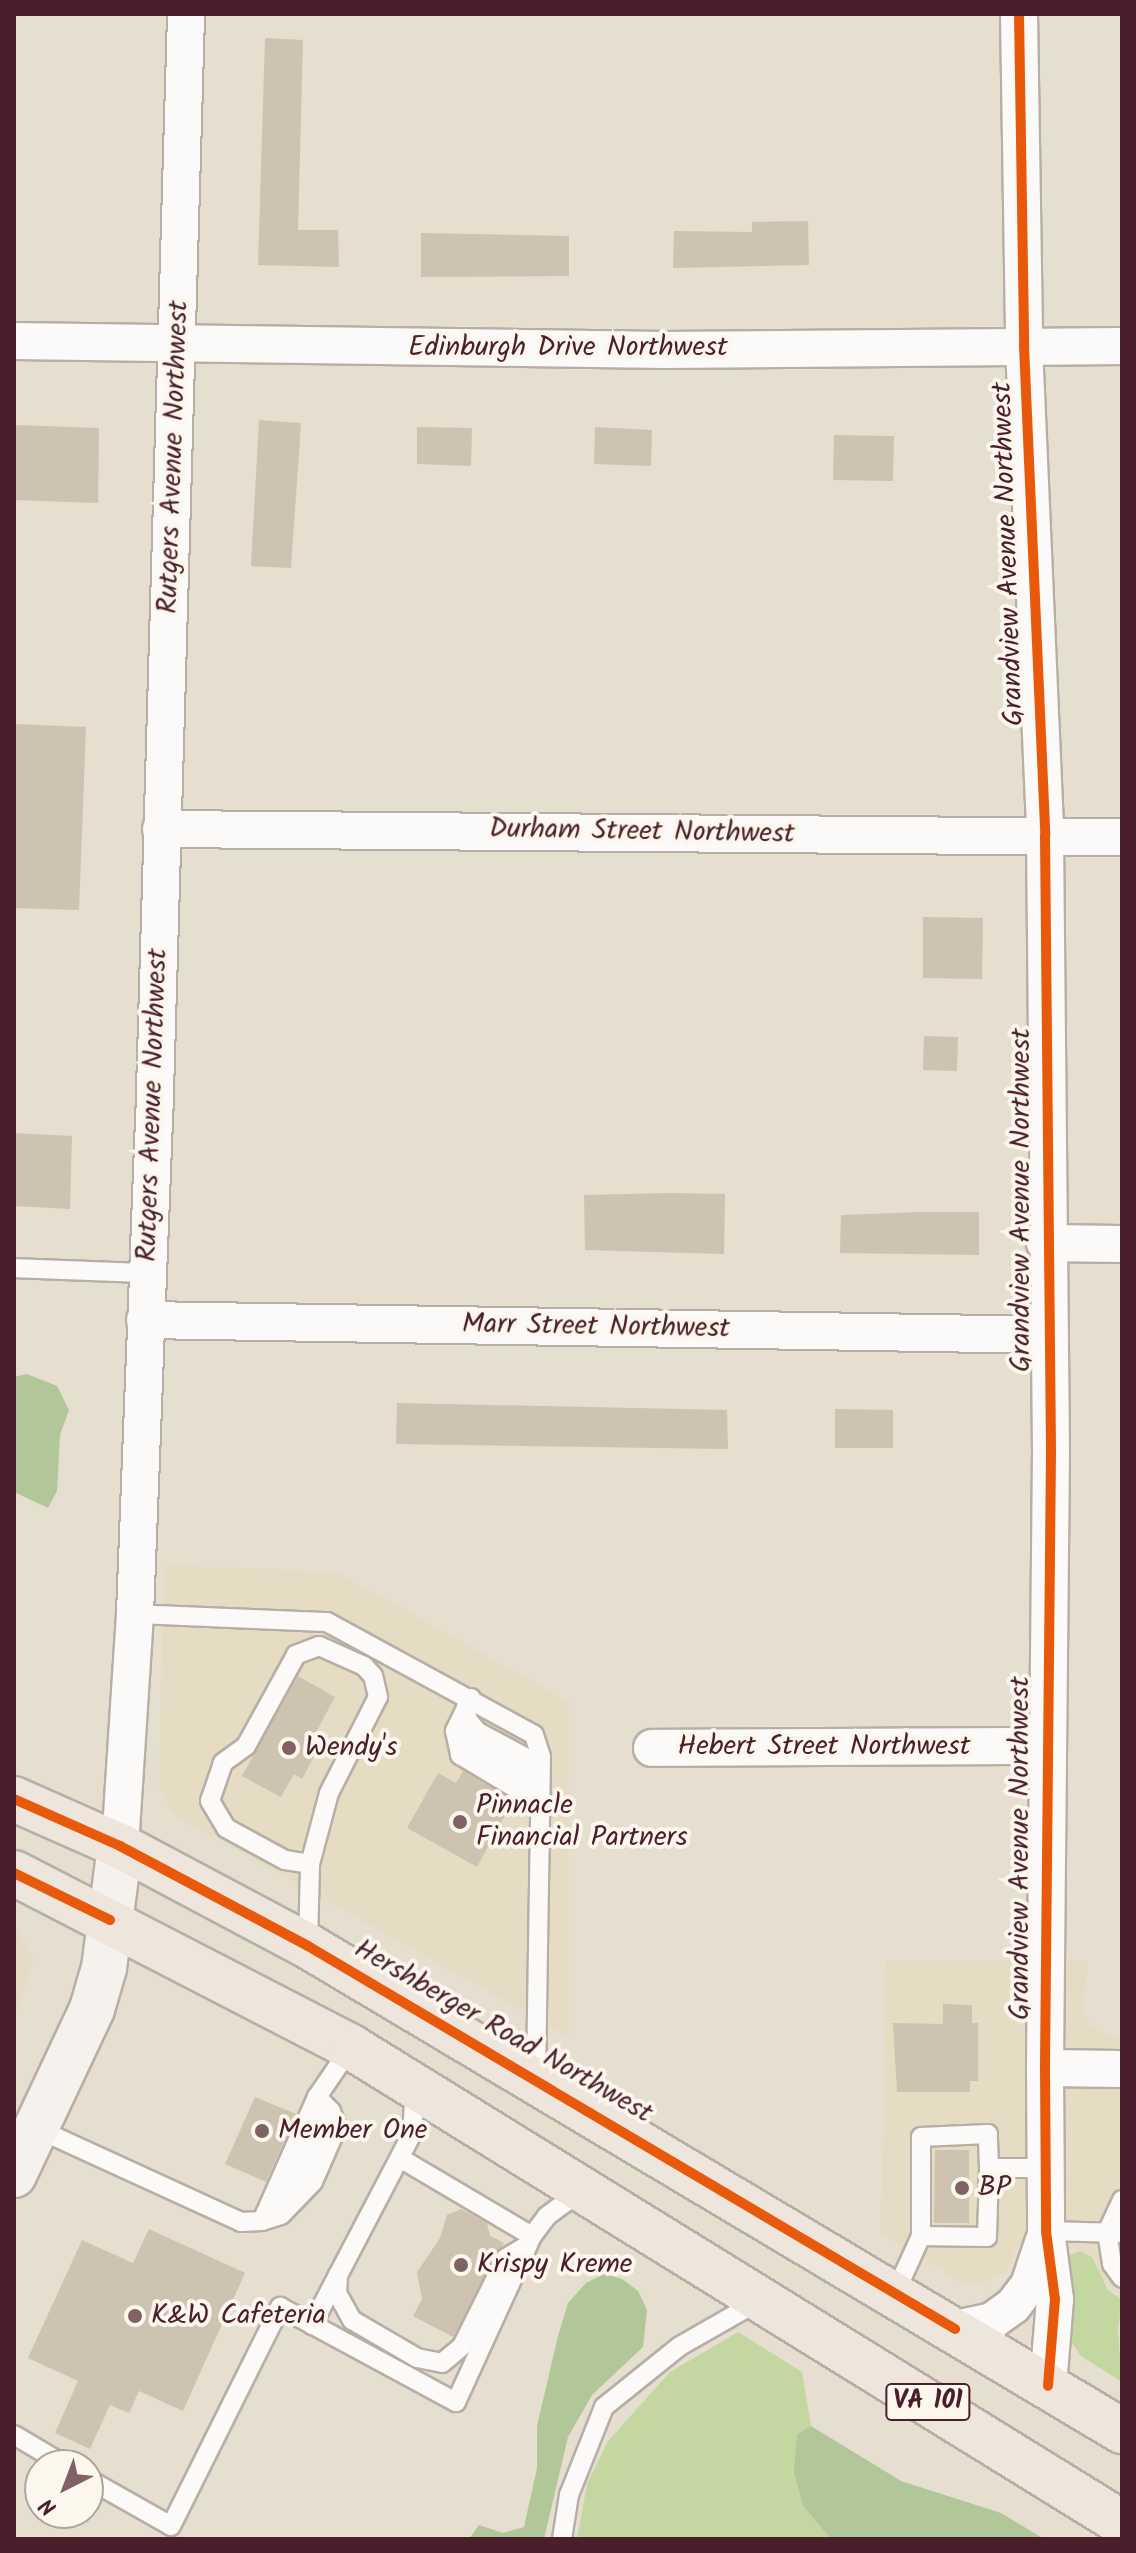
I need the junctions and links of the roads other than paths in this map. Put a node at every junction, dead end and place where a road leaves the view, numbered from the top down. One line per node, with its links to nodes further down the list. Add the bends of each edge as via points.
1 (186, 14): 4 (street, Rutgers Avenue Northwest)
2 (1019, 14): 5 (street, Grandview Avenue Northwest)
3 (14, 341): 4 (street, Edinburgh Drive Northwest)
4 (179, 343): 5 (street, Edinburgh Drive Northwest, via 666,350); 7 (street, Rutgers Avenue Northwest)
5 (1024, 346): 6 (street, Edinburgh Drive Northwest); 8 (street, Grandview Avenue Northwest)
6 (1122, 346)
7 (161, 829): 8 (street, Durham Street Northwest); 13 (street, Rutgers Avenue Northwest)
8 (1045, 836): 9 (street, Durham Street Northwest); 10 (street, Grandview Avenue Northwest)
9 (1122, 837)
10 (1045, 1243): 11 (street); 15 (street, Grandview Avenue Northwest)
11 (1122, 1244)
12 (14, 1268): 13 (lane)
13 (147, 1273): 14 (street, Rutgers Avenue Northwest)
14 (145, 1320): 15 (street, Marr Street Northwest); 16 (street, Rutgers Avenue Northwest)
15 (1046, 1335): 18 (street, Grandview Avenue Northwest, via 1051,1451)
16 (135, 1614): 17 (lane, via 327,1622); 23 (street, Rutgers Avenue Northwest)
17 (465, 1708): 20 (lane, via 478,1732); 20 (lane, via 534,1735); 21 (lane, via 456,1744 467,1763)
18 (1044, 1746): 19 (street, Hebert Street Northwest); 29 (street, Grandview Avenue Northwest)
19 (652, 1748)
20 (540, 1765): 21 (lane)
21 (540, 1794): 31 (lane)
22 (14, 1799): 23 (main road, Hershberger Road Northwest / VA 101)
23 (120, 1846): 26 (street, Rutgers Avenue Northwest); 27 (main road, Hershberger Road Northwest / VA 101)
24 (310, 1864): 24 (lane, via 329,1793 378,1697 373,1676 364,1666 319,1646 296,1655 246,1746 223,1763 210,1801 226,1828 285,1860); 27 (lane)
25 (14, 1873): 26 (main road, VA 101)
26 (110, 1920): 28 (main road, VA 101); 34 (street, Rutgers Avenue Northwest, via 92,2009)
27 (308, 1946): 31 (main road, Hershberger Road Northwest / VA 101)
28 (351, 2047): 32 (main road, VA 101); 33 (lane)
29 (1045, 2068): 30 (street); 37 (street, Grandview Avenue Northwest)
30 (1122, 2069)
31 (536, 2078): 50 (main road, Hershberger Road Northwest / VA 101)
32 (415, 2085): 35 (lane, via 412,2134); 41 (main road, VA 101)
33 (317, 2097): 43 (lane); 43 (lane, via 337,2127 313,2182 281,2215)
34 (36, 2128): 38 (street, Rutgers Avenue Northwest); 43 (lane, via 241,2222)
35 (400, 2158): 47 (lane); 48 (lane)
36 (989, 2168): 37 (lane); 40 (lane); 46 (lane, via 988,2134 921,2137 928,2189)
37 (1047, 2168): 44 (street, Grandview Avenue Northwest)
38 (14, 2175)
39 (969, 2188): 40 (lane)
40 (988, 2188): 46 (lane, via 987,2237)
41 (584, 2189): 47 (lane, via 547,2216); 51 (main road, VA 101)
42 (1122, 2200): 45 (lane)
43 (262, 2221)
44 (1046, 2231): 45 (lane); 53 (street, Grandview Avenue Northwest, via 1029,2285 1013,2306 992,2321); 54 (street, Grandview Avenue Northwest, via 1055,2299)
45 (1118, 2232): 49 (lane, via 1112,2264)
46 (921, 2236): 50 (lane)
47 (530, 2240): 48 (lane, via 506,2258 462,2346 442,2363 417,2358 352,2320 337,2293); 52 (lane, via 456,2402)
48 (338, 2275): 52 (lane)
49 (1122, 2278)
50 (895, 2293): 53 (main road, Hershberger Road Northwest / VA 101)
51 (762, 2299): 59 (main road, VA 101); 60 (lane, via 680,2346 604,2407 573,2482)
52 (312, 2325): 58 (lane, via 280,2307 171,2526)
53 (955, 2329): 54 (main road, Hershberger Road Northwest / VA 101)
54 (1048, 2386): 55 (main road, Hershberger Road Northwest / VA 101)
55 (1122, 2431)
56 (14, 2435): 57 (lane)
57 (38, 2449)
58 (104, 2488)
59 (1112, 2521)
60 (562, 2539)

